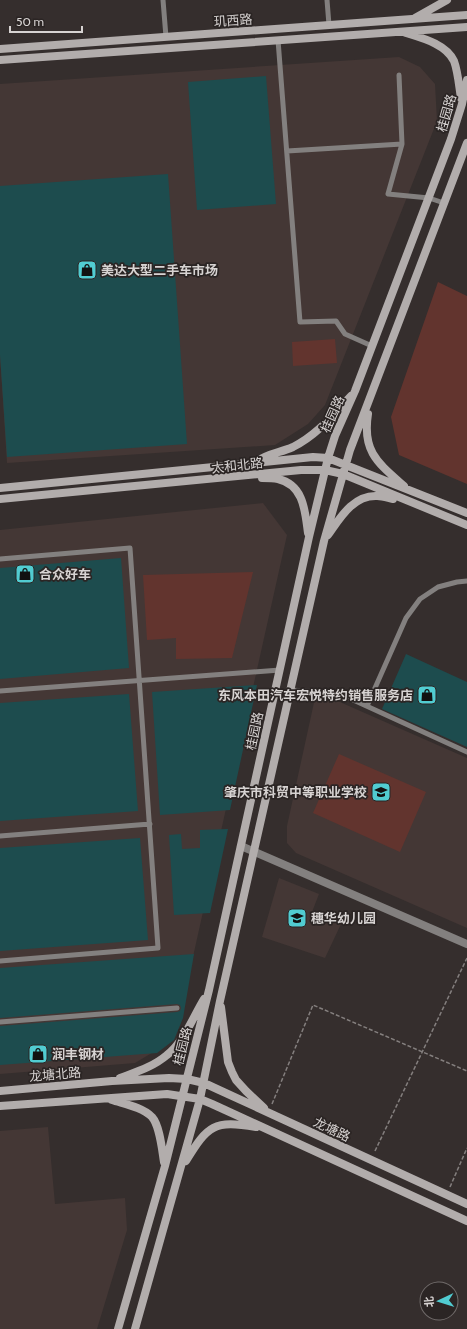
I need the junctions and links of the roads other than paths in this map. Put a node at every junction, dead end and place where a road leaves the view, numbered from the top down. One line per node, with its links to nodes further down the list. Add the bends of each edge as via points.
1 (163, 0): 9 (lane)
2 (327, 0): 6 (lane)
3 (447, 0): 5 (main road)
4 (467, 16): 5 (main road, 玑西路)
5 (412, 19): 6 (main road, 玑西路)
6 (329, 25): 9 (main road, 玑西路)
7 (467, 27): 8 (main road)
8 (402, 31): 10 (main road); 15 (main road, via 431,41 448,52 457,70)
9 (166, 37): 11 (main road, 玑西路)
10 (278, 40): 12 (main road); 18 (lane)
11 (0, 49)
12 (0, 60)
13 (399, 74): 17 (lane)
14 (467, 80): 15 (main road, 桂园路)
15 (462, 104): 19 (main road, 桂园路)
16 (467, 143): 20 (main road)
17 (402, 144): 18 (lane); 19 (lane, via 388,194)
18 (287, 151): 21 (lane, via 300,322 336,321 346,334)
19 (429, 198): 20 (lane); 21 (main road, 桂园路)
20 (444, 203): 23 (main road)
21 (372, 346): 22 (main road, 桂园路)
22 (355, 391): 24 (main road, 桂园路); 25 (main road, via 315,433 292,448 264,456)
23 (371, 398): 26 (main road); 31 (main road, via 366,425 370,451 381,466)
24 (328, 458): 25 (main road, 太和北路, via 313,457); 26 (main road, 太和北路); 27 (main road, 桂园路)
25 (254, 463): 30 (main road, 太和北路)
26 (346, 465): 28 (main road); 31 (main road, 太和北路)
27 (325, 470): 28 (main road, 太和北路); 29 (main road, 太和北路); 36 (main road, 桂园路)
28 (343, 474): 33 (main road, 太和北路); 37 (main road)
29 (243, 476): 32 (main road, 太和北路); 36 (main road, via 279,480 297,490 303,500)
30 (0, 488)
31 (410, 490): 34 (main road, 太和北路)
32 (0, 499)
33 (412, 502): 35 (main road, 太和北路); 37 (main road, via 368,496 346,511)
34 (467, 513)
35 (467, 525)
36 (309, 537): 40 (main road, 桂园路)
37 (324, 541): 42 (main road)
38 (0, 559): 41 (lane, via 130,548)
39 (467, 581): 44 (lane, via 438,587 420,599 406,618)
40 (280, 670): 41 (lane); 48 (main road, 桂园路)
41 (140, 680): 43 (lane); 46 (lane)
42 (290, 690): 44 (lane, via 338,693); 49 (main road)
43 (0, 691)
44 (367, 706): 45 (lane)
45 (467, 752)
46 (150, 824): 47 (lane); 51 (lane, via 158,948)
47 (0, 836)
48 (240, 846): 49 (street); 52 (main road, 桂园路)
49 (254, 853): 50 (street); 53 (main road)
50 (467, 944)
51 (0, 960)
52 (209, 990): 56 (main road, 桂园路); 57 (main road, via 179,1042 168,1055 141,1070)
53 (220, 1001): 58 (main road); 64 (main road, via 228,1062 232,1072 246,1091)
54 (177, 1008): 55 (lane)
55 (0, 1022)
56 (187, 1079): 57 (main road, 龙塘路); 58 (main road, 龙塘路); 60 (main road, 桂园路)
57 (112, 1081): 59 (main road, 龙塘北路)
58 (204, 1083): 62 (main road); 64 (main road, 龙塘路)
59 (0, 1090)
60 (182, 1096): 61 (main road, via 167,1094); 62 (main road); 66 (main road, 桂园路)
61 (107, 1098): 63 (main road); 66 (main road, via 144,1111 152,1117)
62 (200, 1099): 65 (main road); 67 (main road)
63 (0, 1106)
64 (268, 1113): 68 (main road, 龙塘路)
65 (266, 1128): 67 (main road, via 235,1124 215,1127 198,1141); 69 (main road)
66 (165, 1166): 70 (main road, 桂园路)
67 (180, 1170): 71 (main road)
68 (467, 1204)
69 (467, 1221)
70 (118, 1329)
71 (135, 1329)

